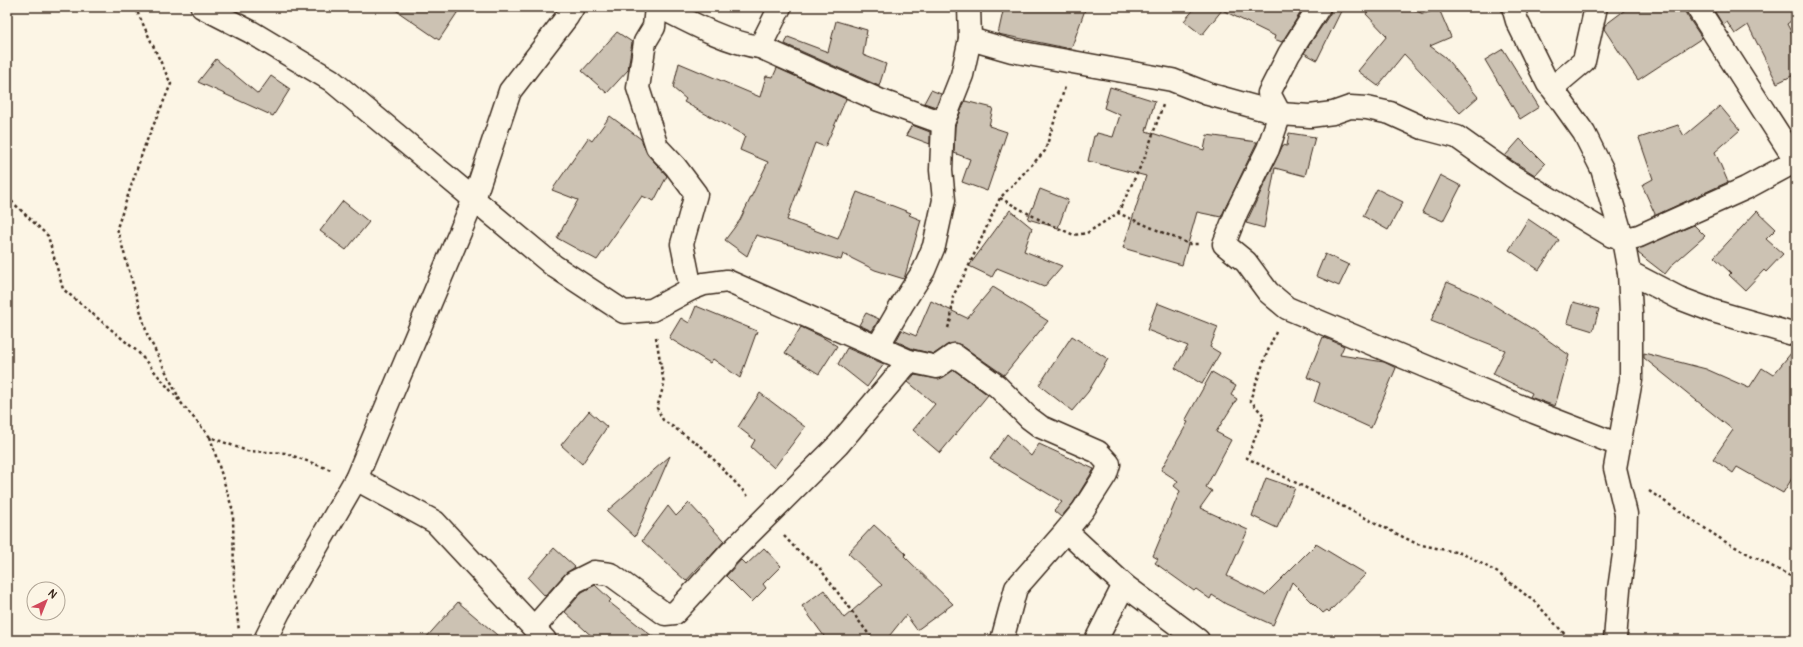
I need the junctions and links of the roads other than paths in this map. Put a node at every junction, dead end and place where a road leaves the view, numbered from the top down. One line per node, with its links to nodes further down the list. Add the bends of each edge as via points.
1 (202, 7): 17 (street, via 251,32 331,80)
2 (573, 7): 17 (street, via 510,92)
3 (656, 7): 20 (street, via 654,27 645,42 638,88 657,147 696,194 682,244)
4 (660, 7): 12 (street, via 699,27 749,46)
5 (780, 7): 12 (street)
6 (969, 7): 11 (street)
7 (1319, 7): 14 (street, via 1289,54 1269,93)
8 (1513, 7): 13 (street, via 1517,22)
9 (1596, 7): 13 (street, via 1584,61)
10 (1697, 7): 16 (street)
11 (970, 38): 14 (street, via 1012,51 1172,80 1208,94); 15 (street, via 962,75)
12 (760, 47): 15 (street, via 879,100)
13 (1552, 88): 18 (street, via 1584,133 1602,168)
14 (1280, 114): 18 (street, via 1310,116 1333,114 1350,107 1367,108 1390,113 1423,128 1457,137 1512,176 1612,236); 24 (street, via 1268,149 1237,211 1224,244 1246,262 1268,292 1287,308)
15 (943, 123): 22 (street, via 940,170 944,200 941,219 924,270 881,341)
16 (1796, 161): 18 (street, via 1739,192 1639,236)
17 (474, 199): 20 (street, via 554,266 624,312 652,310); 25 (street)
18 (1623, 240): 19 (street)
19 (1629, 272): 21 (street, via 1678,298); 24 (street, via 1631,380)
20 (691, 289): 22 (street, via 704,284 726,282)
21 (1796, 335)
22 (888, 352): 23 (street)
23 (909, 361): 26 (street, via 937,367 954,355 997,386 1041,427 1098,452 1109,464 1106,474); 28 (street, via 838,445 766,516 675,613 665,614 610,574 594,572 574,582)
24 (1618, 445): 33 (street, via 1615,468 1626,514)
25 (356, 478): 28 (street, via 435,522); 29 (street)
26 (1066, 531): 27 (street); 30 (street, via 1016,588)
27 (1124, 585): 31 (street); 32 (street)
28 (539, 634)
29 (265, 640)
30 (1002, 640)
31 (1096, 640)
32 (1198, 640)
33 (1615, 640)

